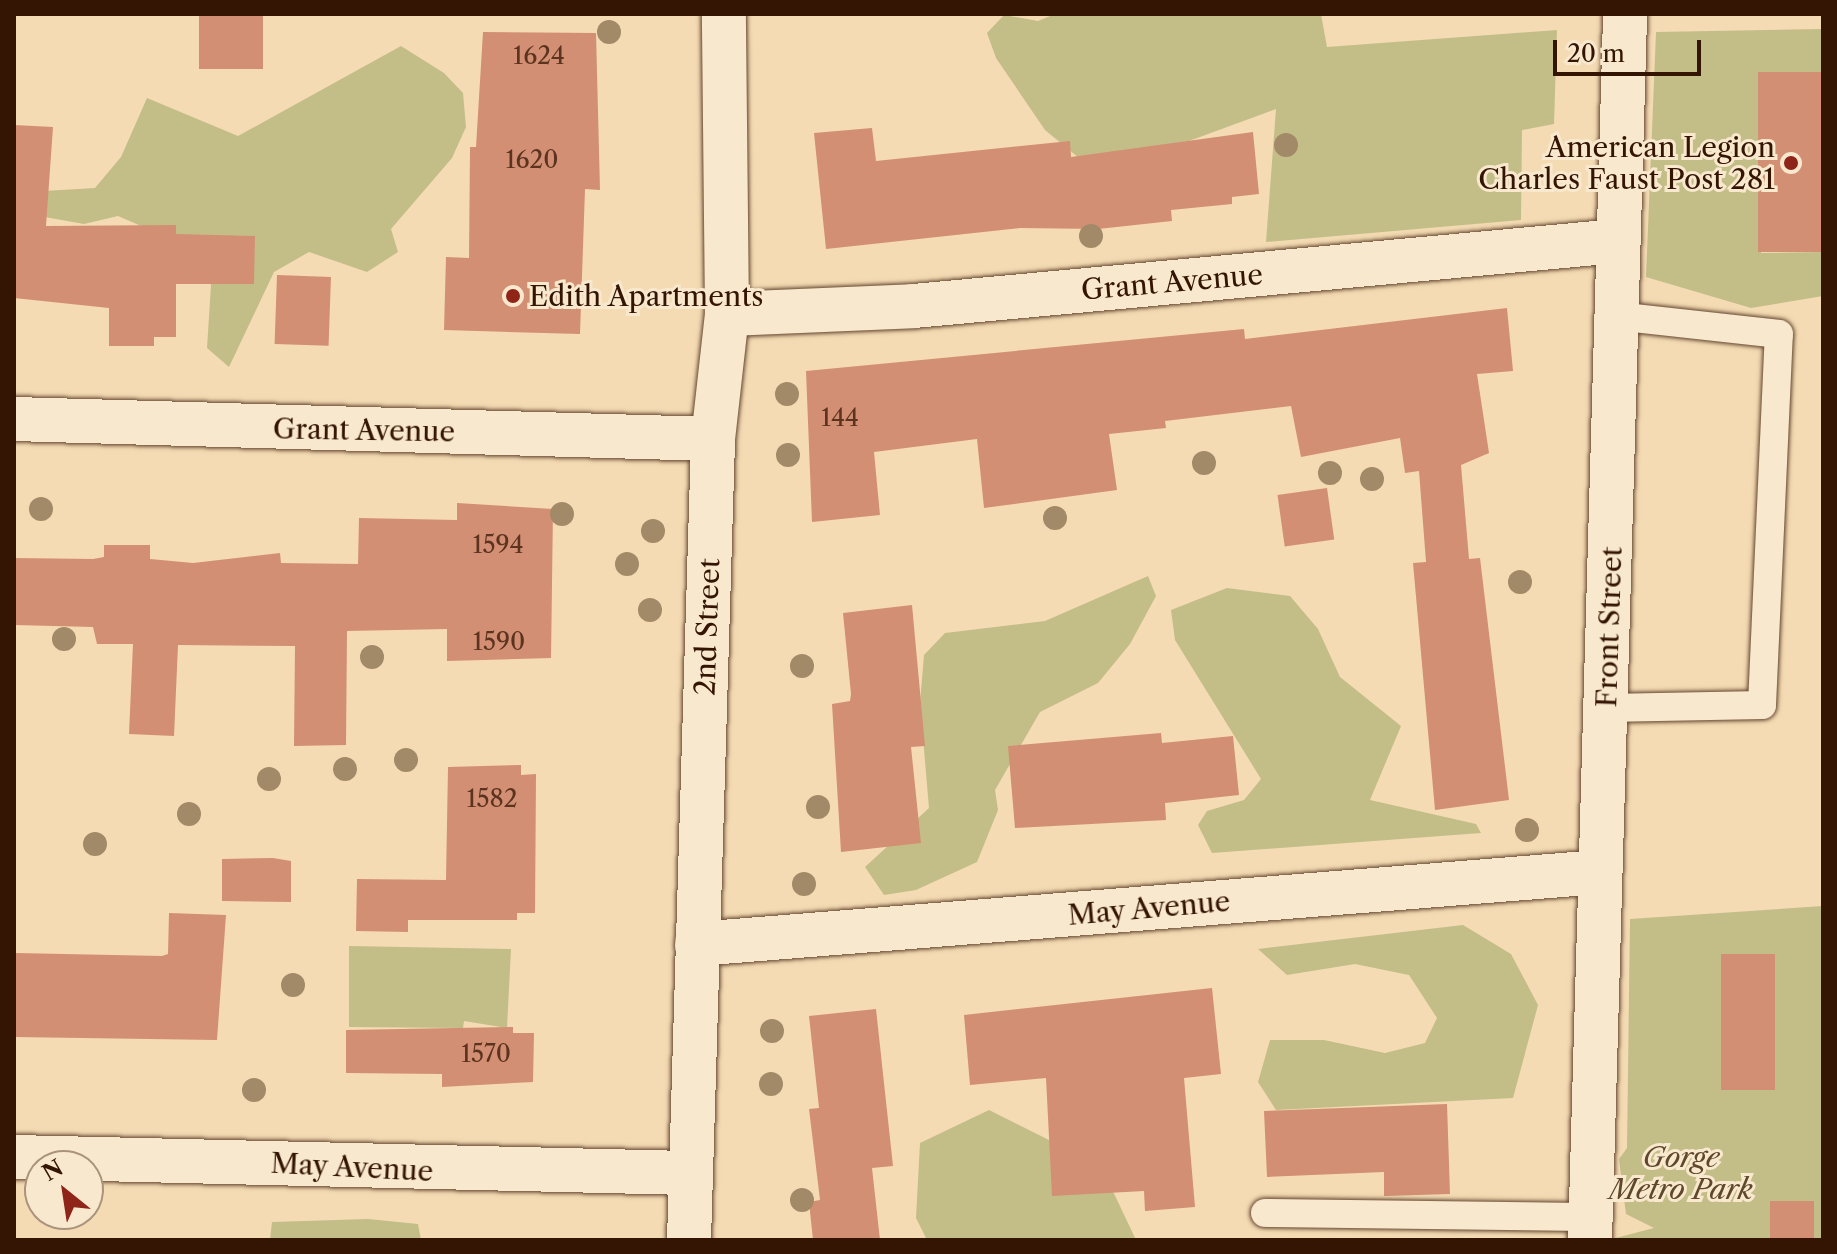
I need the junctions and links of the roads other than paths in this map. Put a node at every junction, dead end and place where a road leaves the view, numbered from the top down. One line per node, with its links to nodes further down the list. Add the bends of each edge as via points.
1 (724, 14): 4 (street, 2nd Street)
2 (1625, 14): 3 (street, Front Street)
3 (1618, 241): 4 (street, Grant Avenue, via 914,306); 5 (street, Front Street)
4 (727, 314): 7 (street, 2nd Street)
5 (1616, 316): 8 (street, Front Street); 8 (lane, via 1779,334 1762,705)
6 (14, 419): 7 (street, Grant Avenue)
7 (713, 439): 10 (street, 2nd Street)
8 (1607, 708): 9 (street, Front Street)
9 (1600, 872): 10 (street, May Avenue); 14 (street, Front Street)
10 (697, 944): 12 (street, 2nd Street)
11 (14, 1157): 12 (street, May Avenue)
12 (690, 1173): 15 (street, 2nd Street)
13 (1265, 1213): 14 (lane)
14 (1591, 1228)
15 (689, 1240)

